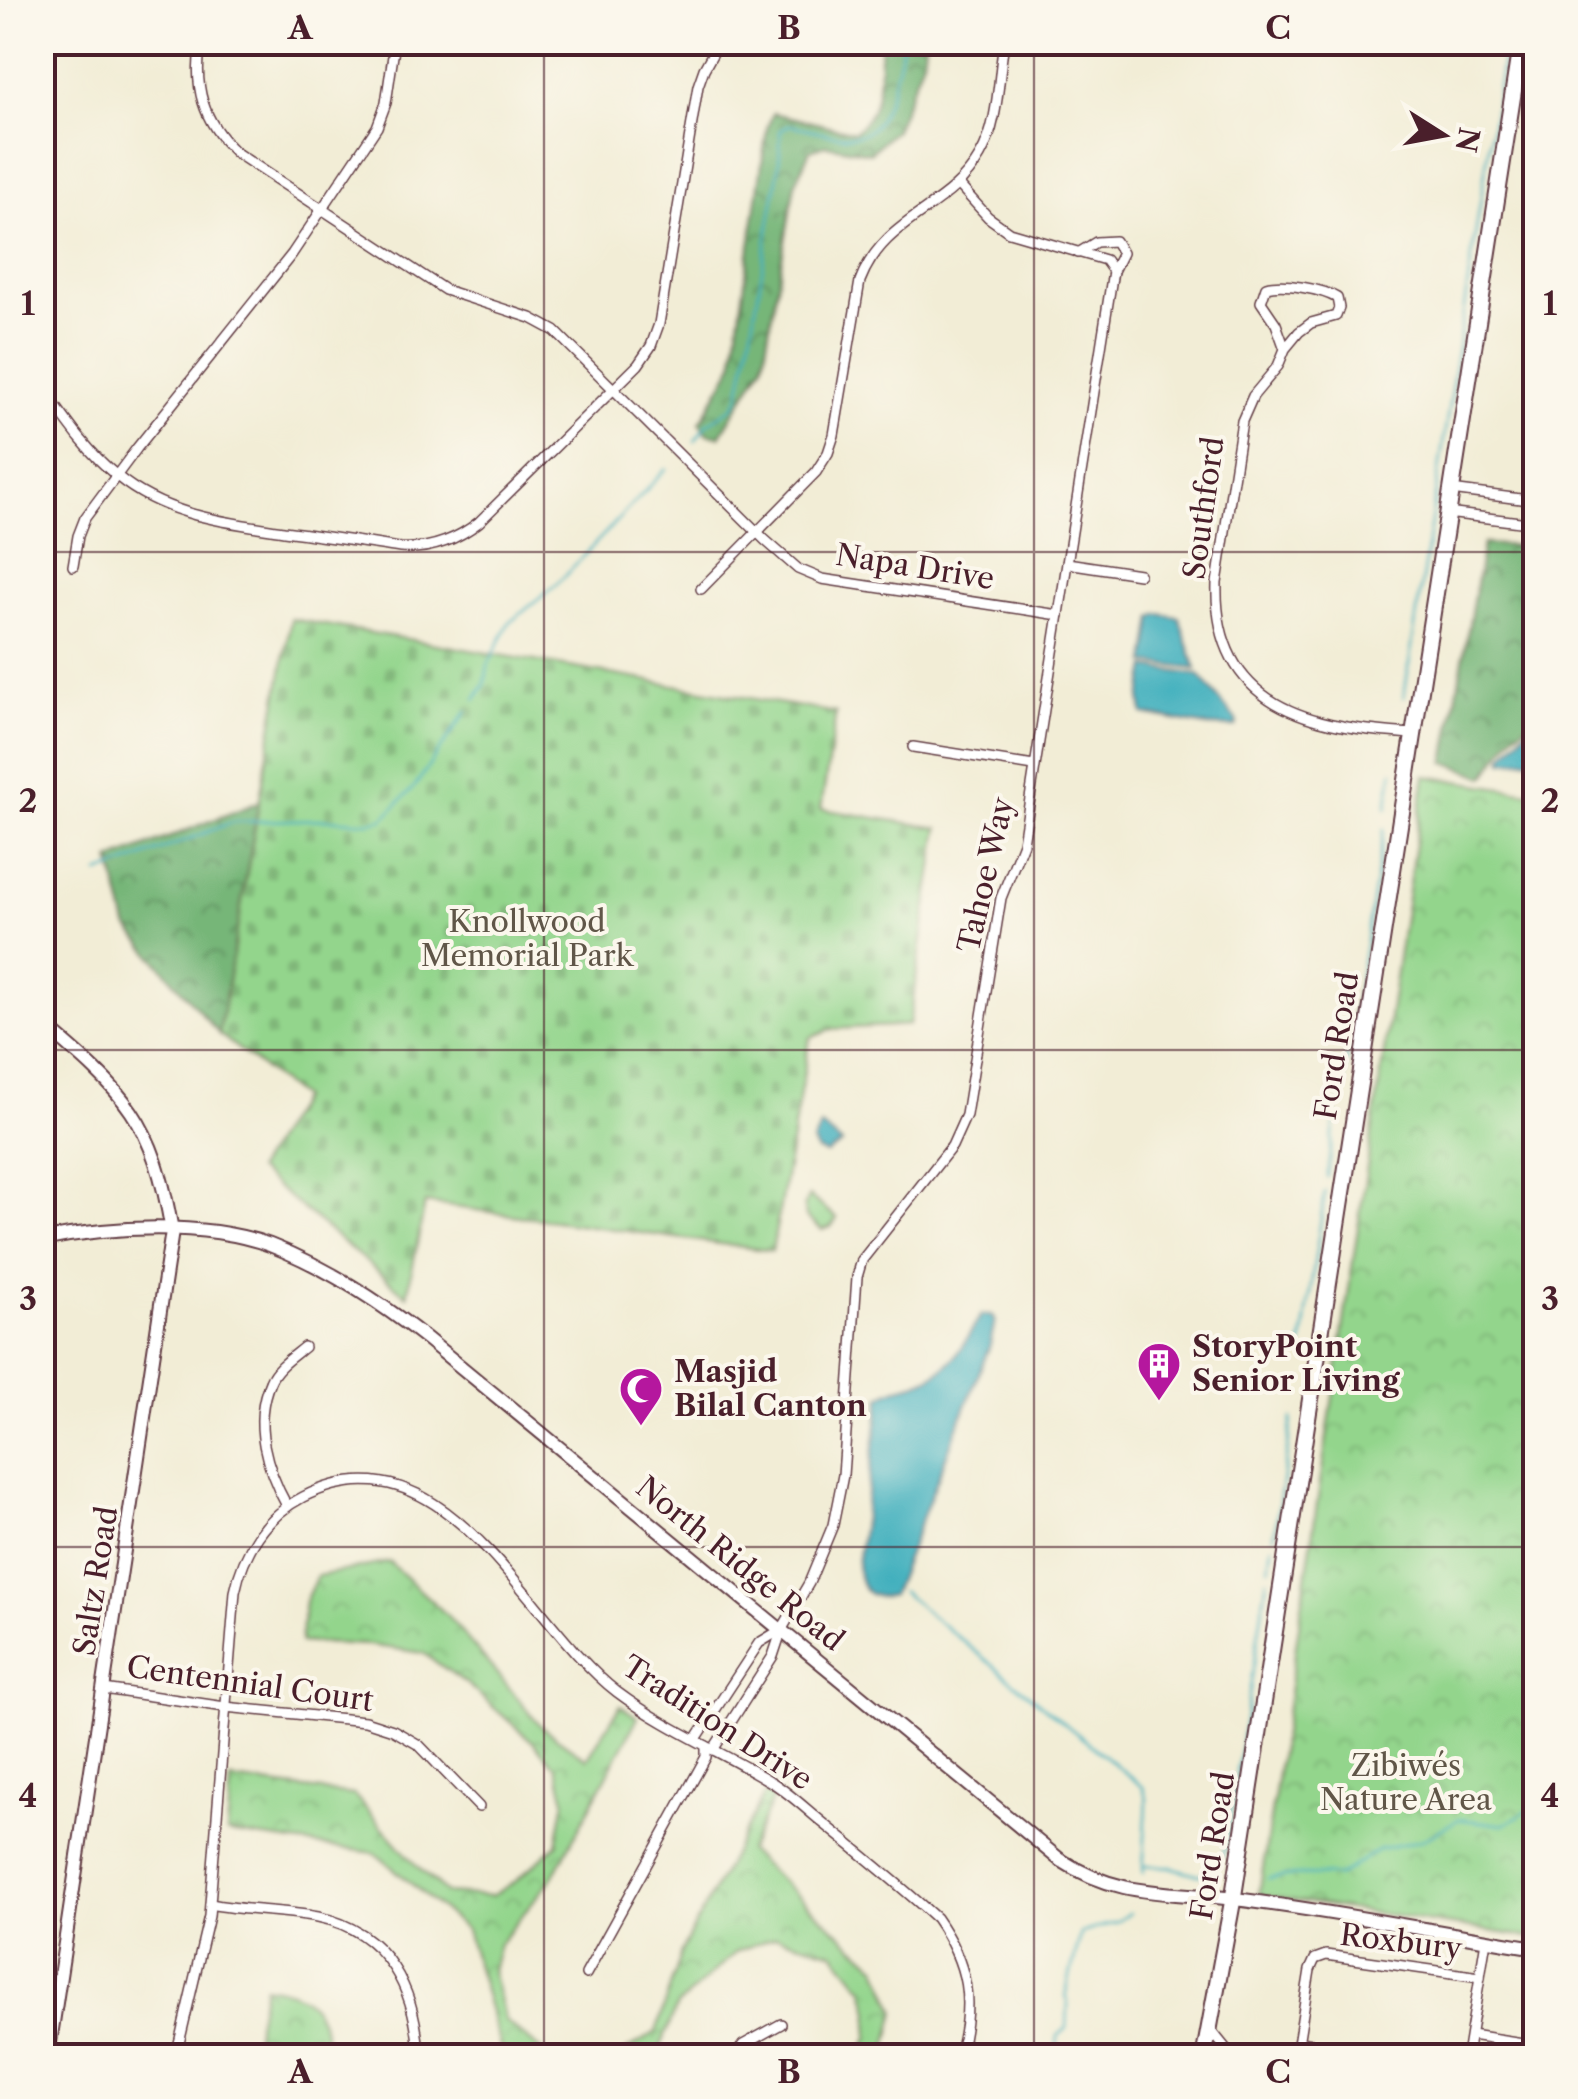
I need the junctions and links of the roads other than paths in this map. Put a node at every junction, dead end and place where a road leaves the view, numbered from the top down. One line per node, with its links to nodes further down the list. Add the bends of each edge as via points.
1 (201, 42): 7 (street, Napa Drive, via 200,96 214,130)
2 (396, 42): 7 (street, via 377,126)
3 (719, 42): 12 (street, via 698,86 660,324 646,356)
4 (1004, 42): 6 (street, via 990,130)
5 (1521, 42): 14 (main road, Ford Road)
6 (959, 184): 8 (street, via 1009,232); 18 (street, via 892,232 866,266 828,453)
7 (322, 211): 12 (street, Napa Drive, via 445,290 542,322); 13 (street)
8 (1078, 253): 9 (street, via 1104,260); 9 (street, via 1115,241 1122,253)
9 (1113, 270): 19 (street, Tahoe Way)
10 (1285, 349): 10 (street, Southford, via 1304,326 1336,316 1337,298 1266,287 1261,302); 24 (street, Southford, via 1242,421 1217,583 1224,638 1247,680 1293,714)
11 (42, 387): 13 (street, via 86,447)
12 (613, 389): 13 (street, via 479,522 428,548 211,520 162,504); 18 (street, Napa Drive)
13 (117, 476): 20 (street, via 86,518)
14 (1451, 490): 15 (street); 16 (main road, Ford Road)
15 (1536, 500)
16 (1447, 513): 17 (street); 24 (main road, Ford Road)
17 (1536, 524)
18 (756, 532): 22 (street); 23 (street, Napa Drive, via 798,568 822,578)
19 (1067, 562): 21 (street); 23 (street, Tahoe Way)
20 (73, 566)
21 (1138, 574)
22 (701, 589)
23 (1058, 616): 26 (street, Tahoe Way)
24 (1413, 734): 40 (main road, Ford Road)
25 (914, 747): 26 (street)
26 (1034, 766): 34 (street, Tahoe Way, via 1023,843 1001,898 966,1115 952,1146 862,1260 833,1524 810,1583)
27 (43, 1023): 28 (street, via 108,1080 143,1128 160,1168)
28 (172, 1230): 29 (street, North Ridge Road); 34 (street, North Ridge Road, via 268,1244 380,1303); 35 (street, Saltz Road)
29 (42, 1240)
30 (42, 1305): 31 (street)
31 (42, 1347)
32 (304, 1347): 33 (street, via 270,1380 264,1405 266,1457)
33 (287, 1506): 36 (street, Tradition Drive, via 267,1524 241,1567); 37 (street, Tradition Drive, via 325,1488 362,1482 431,1502 494,1556 601,1679)
34 (782, 1629): 37 (street, via 759,1644); 38 (street, via 773,1656); 40 (street, North Ridge Road, via 1083,1875 1144,1892)
35 (104, 1688): 36 (street, Centennial Court); 51 (street, Saltz Road)
36 (225, 1707): 39 (street, Centennial Court, via 393,1730 419,1745); 41 (street, Tradition Drive)
37 (696, 1739): 38 (street, Tradition Drive)
38 (710, 1748): 44 (street); 55 (street, Tradition Drive, via 777,1785 936,1918 954,1944 969,2000)
39 (479, 1807)
40 (1234, 1899): 42 (street, North Ridge Road); 47 (main road, Ford Road)
41 (210, 1904): 52 (street, Tradition Drive); 53 (street, via 327,1919 372,1943 409,1992)
42 (1486, 1940): 43 (street, North Ridge Road); 45 (street)
43 (1536, 1948)
44 (586, 1974)
45 (1480, 1977): 48 (street); 49 (street, Roxbury, via 1326,1955 1310,1970)
46 (781, 2024): 54 (street, via 743,2044)
47 (1210, 2029): 56 (main road, Ford Road); 57 (street)
48 (1471, 2035): 50 (street); 60 (street)
49 (1298, 2042): 58 (street); 59 (street)
50 (1536, 2045)
51 (47, 2052)
52 (176, 2056)
53 (420, 2056)
54 (735, 2056)
55 (959, 2056)
56 (1204, 2056)
57 (1232, 2056)
58 (1296, 2056)
59 (1398, 2056)
60 (1468, 2056)

